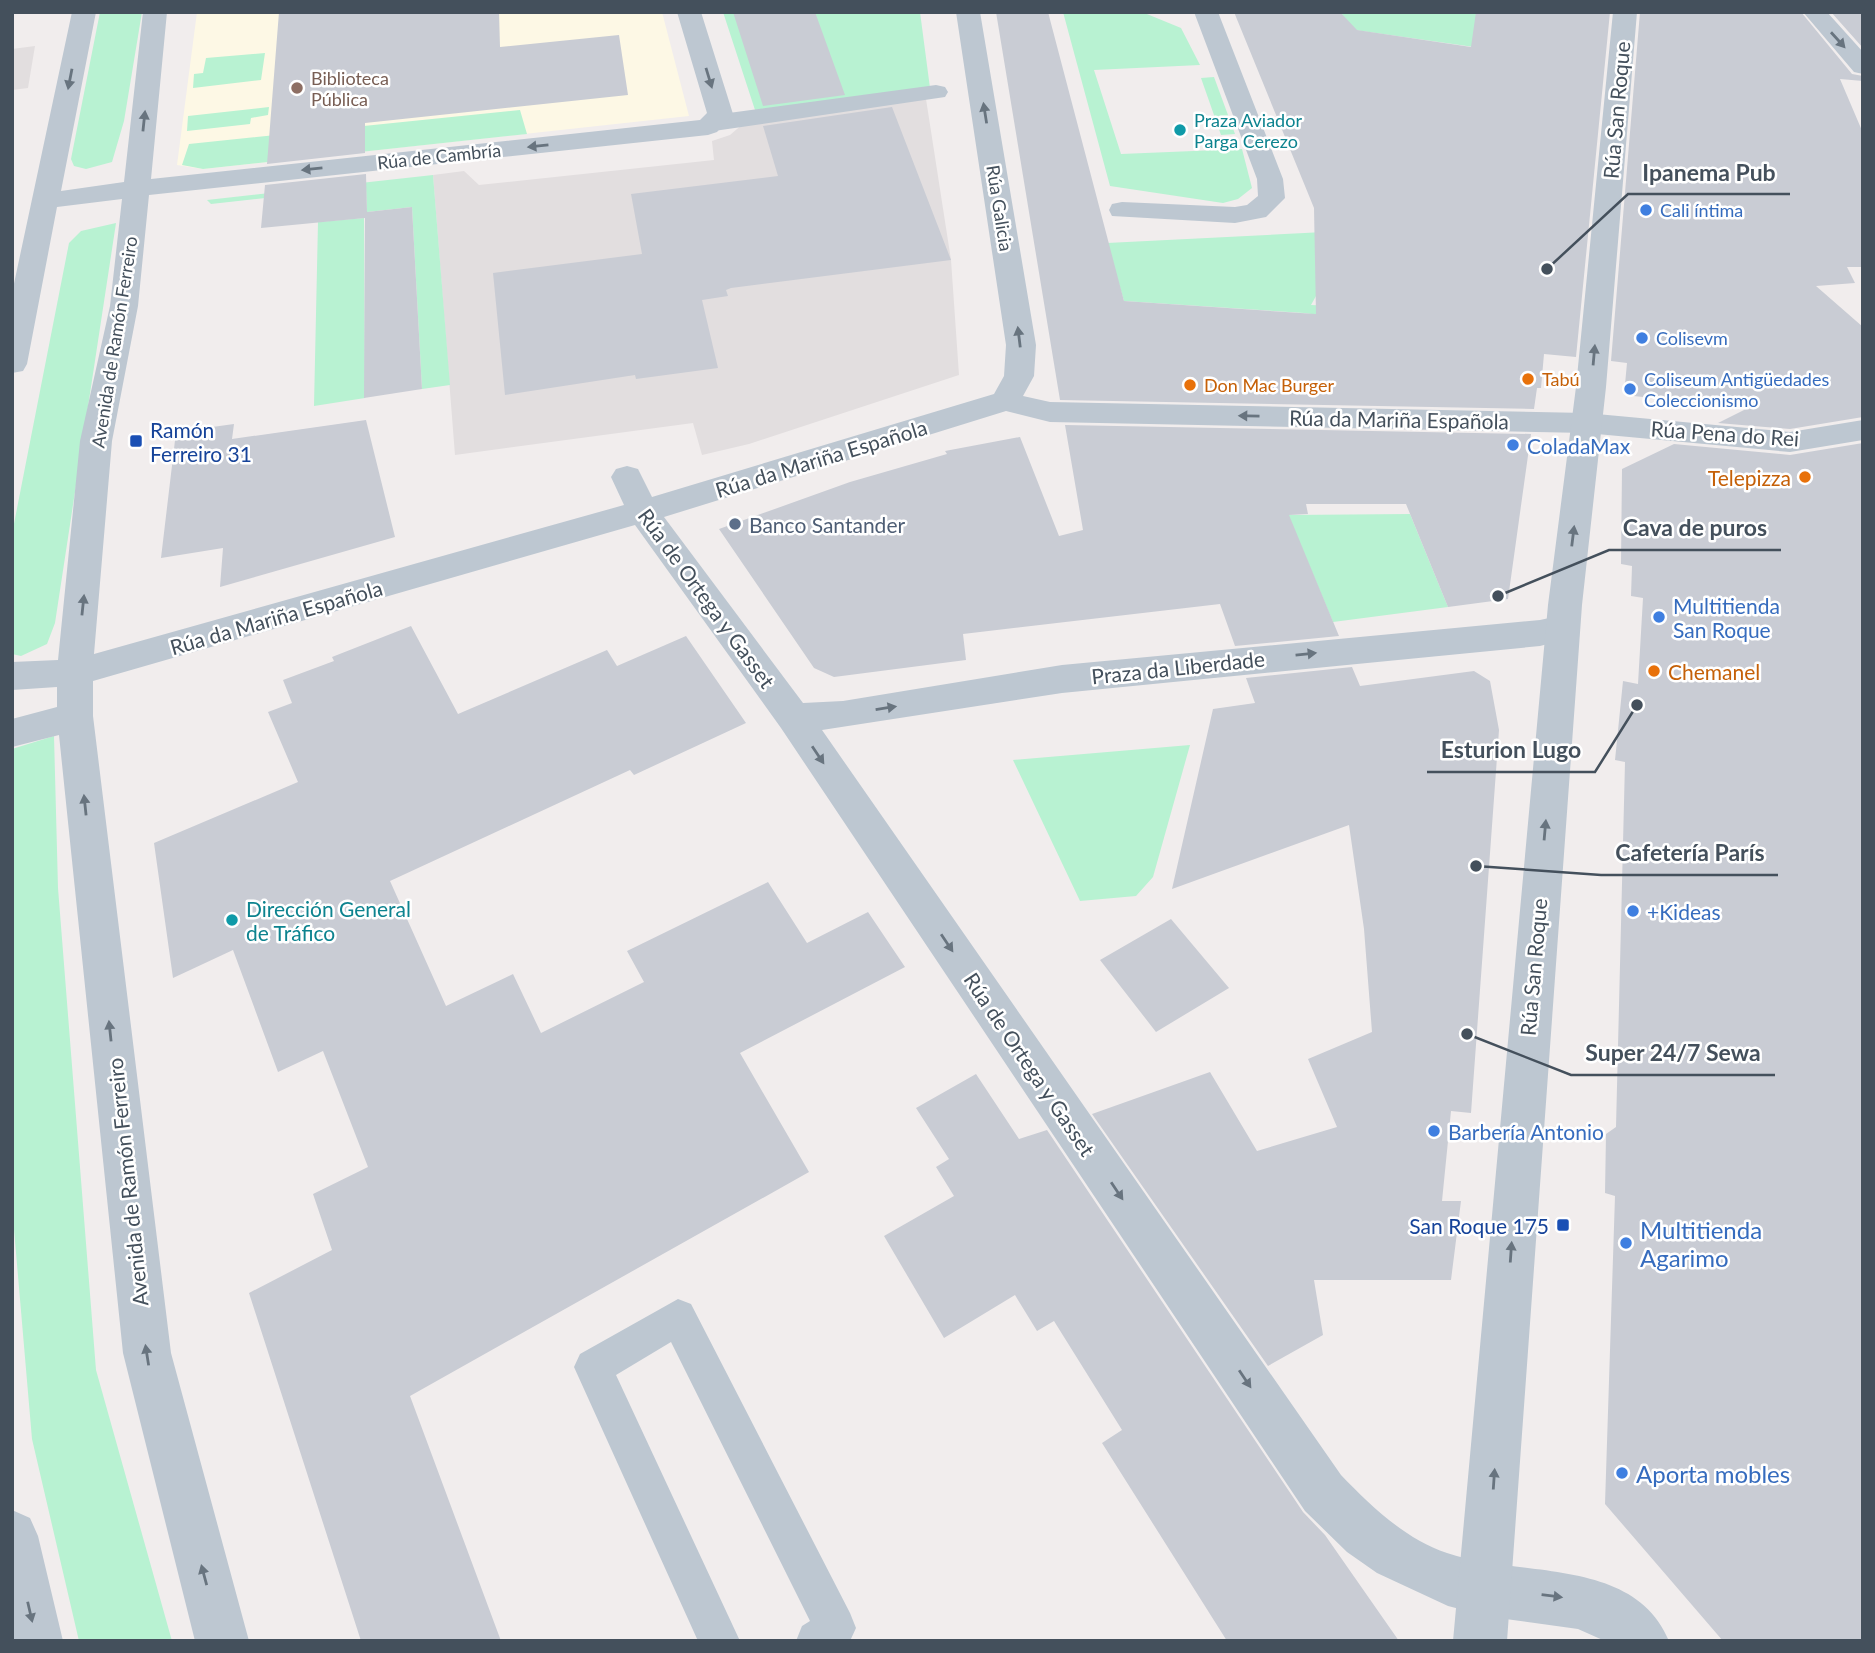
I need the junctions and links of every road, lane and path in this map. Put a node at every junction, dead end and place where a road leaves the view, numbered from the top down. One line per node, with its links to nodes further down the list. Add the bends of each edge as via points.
1 (84, 12): 12 (street, one-way to 12)
2 (155, 12): 11 (street, Avenida de Ramón Ferreiro, one-way to 2)
3 (689, 12): 10 (street, one-way to 10, via 720,114)
4 (968, 12): 15 (street, Rúa Galicia, one-way to 4, via 1019,376 1021,345)
5 (1206, 12): 13 (street, via 1270,179 1272,198 1256,211 1235,215)
6 (1625, 12): 16 (street, Rúa San Roque, one-way to 6)
7 (1814, 12): 8 (street, one-way to 8)
8 (1863, 67)
9 (936, 92): 10 (street, Rúa de Cambría)
10 (714, 123): 11 (street, Rúa de Cambría, one-way to 11, via 697,131)
11 (137, 189): 12 (street, Rúa de Cambría); 20 (street, Avenida de Ramón Ferreiro, one-way to 11, via 96,440 124,306)
12 (46, 201): 14 (street)
13 (1122, 210)
14 (12, 364)
15 (1005, 401): 16 (street, Rúa da Mariña Española, one-way to 15, via 1050,412); 18 (street, Rúa da Mariña Española)
16 (1586, 423): 17 (street, Rúa Pena do Rei, via 1790,442); 19 (street, Rúa San Roque, one-way to 16)
17 (1863, 430)
18 (635, 494): 20 (street, Rúa da Mariña Española); 23 (street, Rúa de Ortega y Gasset)
19 (1563, 628): 23 (street, Praza da Liberdade, one-way to 19, via 843,715 1062,679); 26 (street, Rúa San Roque, one-way to 19)
20 (75, 672): 21 (street); 22 (street, Avenida de Ramón Ferreiro)
21 (12, 676)
22 (75, 716): 24 (street); 28 (street, Avenida de Ramón Ferreiro, one-way to 22, via 147,1353)
23 (793, 718): 26 (street, Rúa de Ortega y Gasset, one-way to 26, via 1323,1493 1387,1553 1451,1581)
24 (12, 733)
25 (12, 1536): 27 (street, one-way to 27)
26 (1486, 1568): 31 (street, Rúa San Roque); 32 (street, Rúa de Ortega y Gasset, one-way to 32, via 1621,1619)
27 (36, 1641)
28 (222, 1641)
29 (719, 1641): 30 (lane, via 593,1367 678,1317 835,1628)
30 (817, 1641)
31 (1480, 1641)
32 (1642, 1641)

